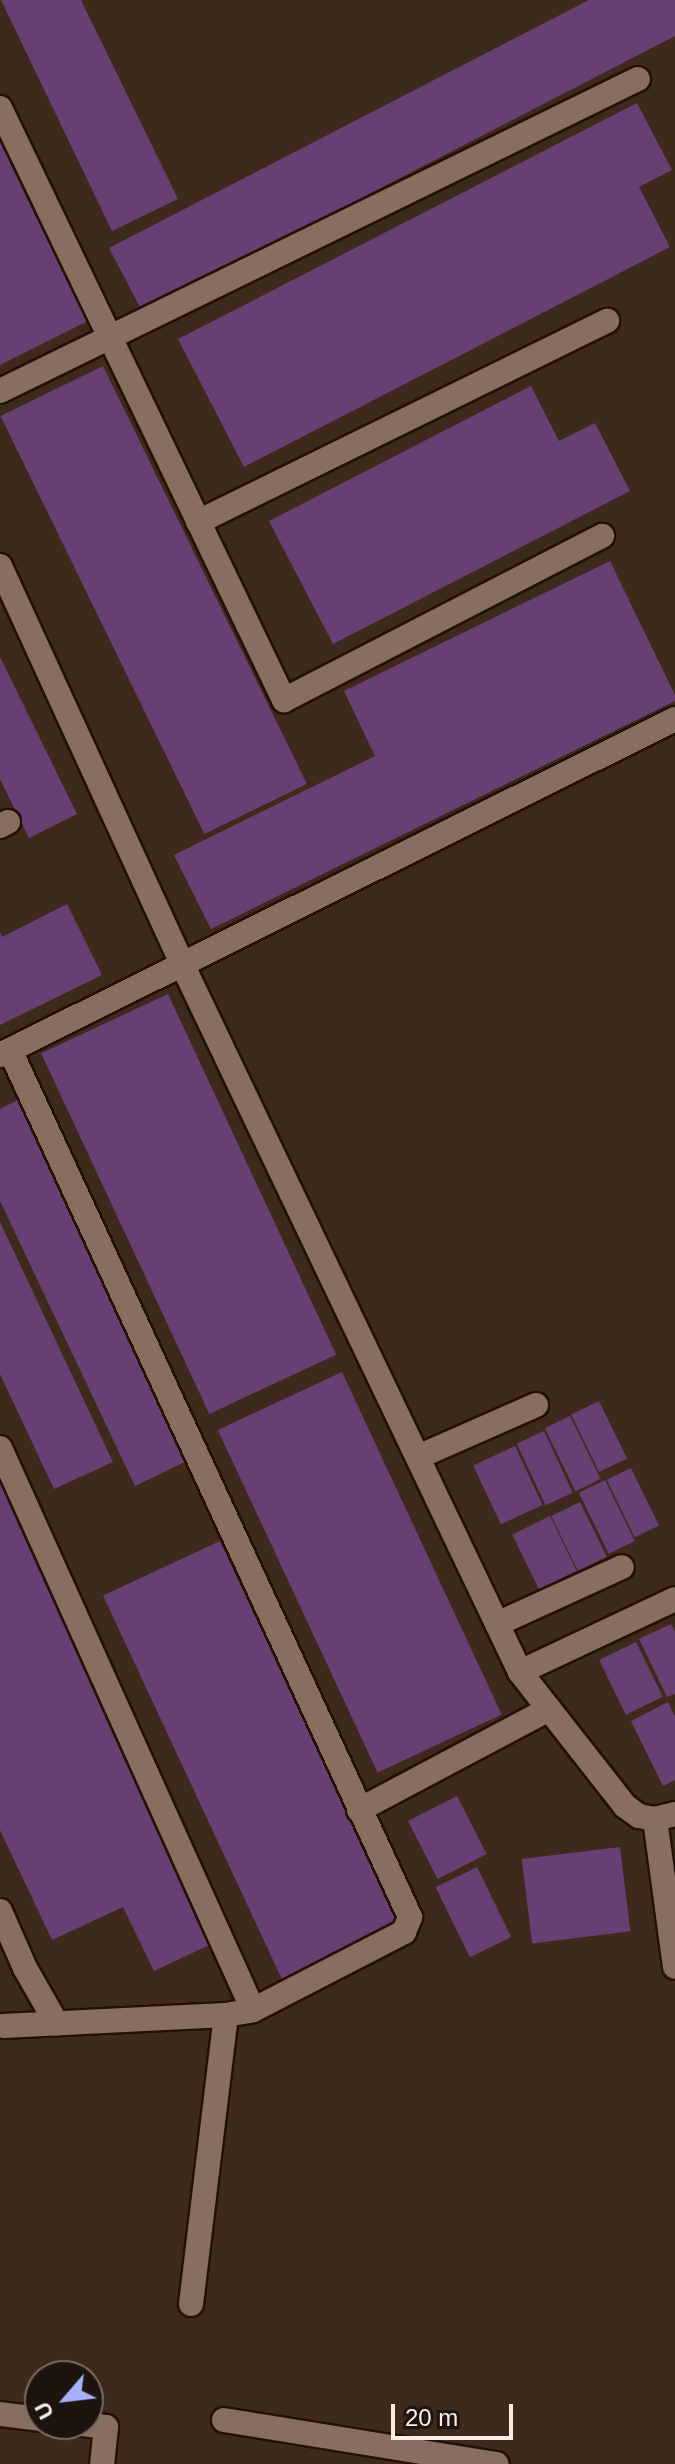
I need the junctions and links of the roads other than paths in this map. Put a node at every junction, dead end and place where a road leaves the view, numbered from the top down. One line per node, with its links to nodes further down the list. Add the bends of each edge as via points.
1 (638, 79): 4 (street)
2 (0, 108): 4 (street)
3 (607, 321): 6 (street)
4 (111, 338): 5 (street); 6 (street)
5 (0, 391)
6 (198, 522): 7 (street, via 284,700)
7 (602, 536)
8 (0, 566): 10 (street)
9 (675, 719): 10 (street)
10 (182, 964): 11 (street); 14 (street)
11 (5, 1052): 20 (street)
12 (536, 1405): 14 (street)
13 (0, 1448): 24 (street)
14 (418, 1457): 17 (street)
15 (622, 1567): 17 (street)
16 (675, 1599): 18 (street)
17 (497, 1624): 18 (street)
18 (520, 1672): 19 (street)
19 (549, 1709): 20 (street); 21 (street, via 625,1806 639,1816)
20 (359, 1810): 24 (street, via 410,1917 409,1926 350,1963)
21 (665, 1817): 23 (street)
22 (0, 1911): 26 (street)
23 (675, 1967)
24 (253, 2010): 25 (street)
25 (226, 2015): 26 (street); 28 (street)
26 (57, 2024): 27 (street)
27 (3, 2026)
28 (191, 2304)
29 (0, 2414): 30 (street)
30 (24, 2417)
31 (224, 2420): 34 (street)
32 (104, 2427): 33 (street)
33 (102, 2464)
34 (496, 2464)

